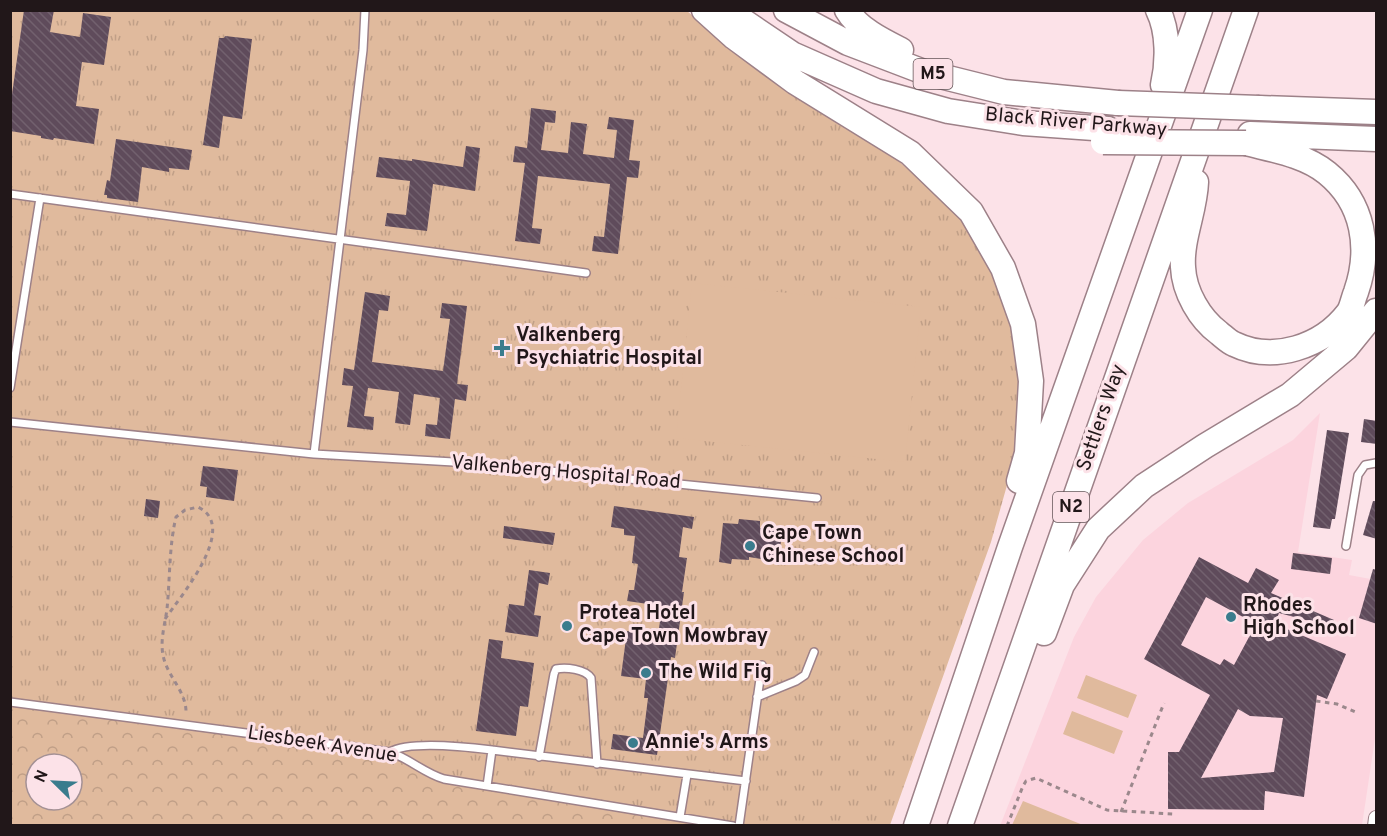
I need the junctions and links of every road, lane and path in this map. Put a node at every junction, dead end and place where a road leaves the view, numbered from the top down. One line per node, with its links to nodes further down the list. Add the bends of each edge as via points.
1 (365, 10): 17 (lane)
2 (704, 10): 26 (highway, via 795,82 910,153 971,212 1004,268 1023,324 1031,381 1027,453 1009,516)
3 (727, 10): 11 (highway, Black River Parkway / M5, via 792,54 876,91 948,111 1106,135)
4 (786, 10): 9 (highway, Black River Parkway / M5, via 848,43 924,72 1004,92)
5 (848, 10): 9 (highway, via 851,17 882,41 914,55)
6 (1158, 10): 14 (highway, via 1167,66)
7 (1200, 10): 14 (highway, N2)
8 (1246, 10): 13 (highway, Settlers Way / N2)
9 (1092, 101): 10 (highway, Black River Parkway / M5, bridge)
10 (1377, 112)
11 (1248, 139): 12 (highway, Black River Parkway / M5); 13 (highway, via 1300,157 1326,172 1347,194 1363,231 1363,272 1348,312 1322,338 1296,349 1266,352 1234,344 1209,326 1191,300 1183,268 1185,239 1195,202)
12 (1377, 139)
13 (1198, 147): 36 (highway, Settlers Way / N2)
14 (1145, 167): 26 (highway, N2)
15 (10, 194): 16 (lane)
16 (40, 198): 17 (lane); 20 (lane)
17 (340, 239): 18 (lane); 22 (lane)
18 (586, 273)
19 (1377, 311): 36 (highway, via 1346,348 1290,395 1144,486 1098,530 1062,585 1039,645)
20 (10, 388)
21 (10, 422): 22 (lane, Valkenberg Hospital Road)
22 (315, 454): 24 (lane, Valkenberg Hospital Road, via 471,463)
23 (1377, 463): 25 (lane, via 1365,465 1358,475)
24 (817, 498)
25 (1346, 546)
26 (1010, 548): 50 (highway, N2)
27 (165, 619): 27 (path, via 176,517 198,507 211,523 208,553); 35 (path, via 162,652 185,701)
28 (814, 651): 30 (lane, via 805,675)
29 (762, 665): 30 (lane)
30 (757, 696): 42 (lane)
31 (1316, 701): 34 (path)
32 (10, 702): 35 (lane, Liesbeek Avenue)
33 (1164, 703): 44 (path)
34 (1358, 713)
35 (185, 725): 38 (lane, Liesbeek Avenue)
36 (987, 747): 51 (highway, Settlers Way / N2)
37 (492, 750): 38 (lane, via 437,746 397,748); 39 (lane); 43 (lane)
38 (390, 752): 43 (lane, Liesbeek Avenue, via 406,758 427,774)
39 (539, 757): 40 (lane); 40 (lane, via 554,674 561,668 585,672 591,678)
40 (597, 764): 41 (lane)
41 (687, 775): 42 (lane); 46 (lane)
42 (746, 781): 49 (lane)
43 (486, 786): 46 (lane, Liesbeek Avenue)
44 (1121, 812): 45 (path); 52 (path, via 1107,810 1035,778 1023,786)
45 (1173, 814)
46 (680, 817): 48 (lane, Liesbeek Avenue)
47 (1377, 818): 53 (street)
48 (733, 825)
49 (739, 825)
50 (916, 825)
51 (960, 825)
52 (1007, 825)
53 (1375, 825)

